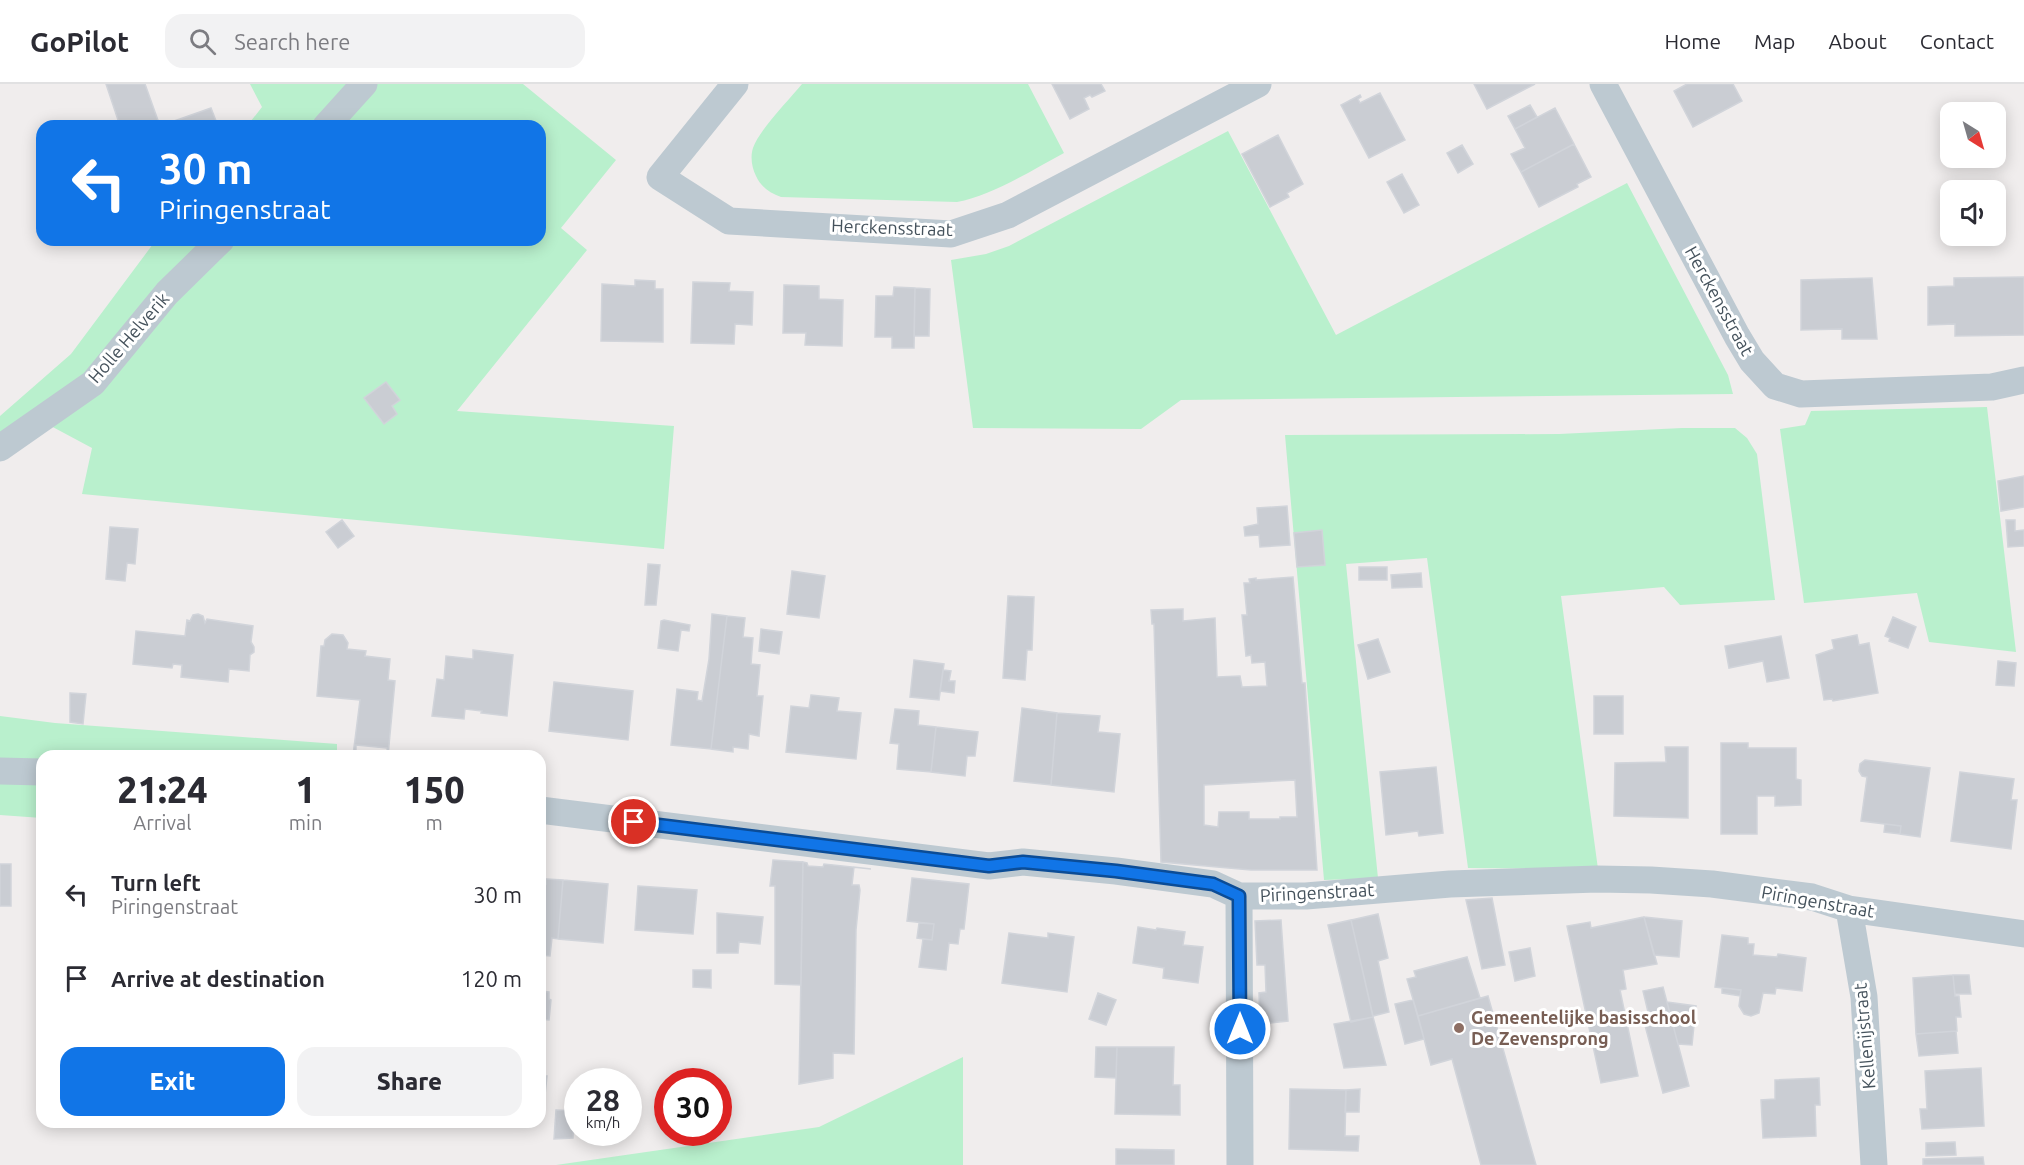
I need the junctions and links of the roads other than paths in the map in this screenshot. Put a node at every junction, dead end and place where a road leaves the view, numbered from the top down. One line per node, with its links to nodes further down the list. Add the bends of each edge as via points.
1 (364, 84): 5 (street)
2 (735, 84): 3 (street, Herckensstraat, via 660,177 729,221 951,234 1008,215)
3 (1258, 84)
4 (1603, 84): 7 (street, Herckensstraat, via 1737,336 1752,361 1775,386 1801,394 1992,387)
5 (331, 120)
6 (215, 246): 8 (street, Holle Helverik, via 167,293 93,383)
7 (2024, 380)
8 (0, 448)
9 (0, 771): 10 (street)
10 (36, 771)
11 (546, 811): 12 (street, Piringenstraat, via 989,866 1023,862 1116,871 1213,884)
12 (1239, 896): 13 (street, Piringenstraat, via 1306,896 1450,884 1608,879 1723,886 1812,897); 15 (street)
13 (1849, 909): 14 (street, Piringenstraat); 16 (street, Kellenijstraat, via 1864,997)
14 (2024, 934)
15 (1240, 1165)
16 (1874, 1165)

